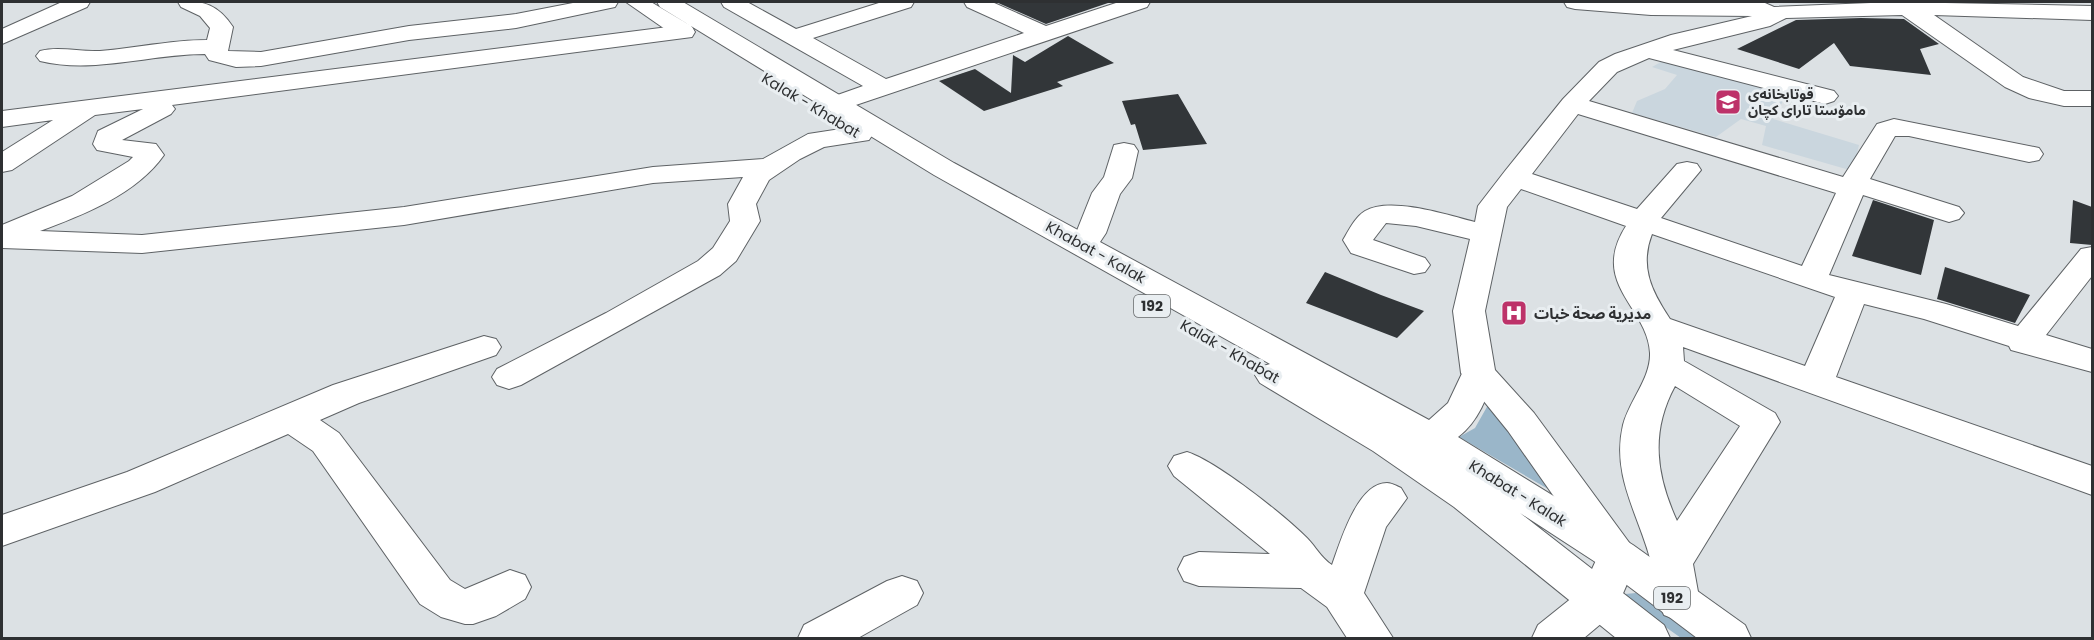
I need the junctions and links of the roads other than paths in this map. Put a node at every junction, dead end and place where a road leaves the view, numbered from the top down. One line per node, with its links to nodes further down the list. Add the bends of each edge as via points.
1 (79, 2): 18 (street)
2 (189, 2): 20 (street, via 208,11 222,27)
3 (607, 2): 20 (street, via 516,21 408,33 261,59 236,60 217,54)
4 (637, 2): 16 (street, Kalak - Khabat / 192)
5 (668, 2): 27 (street, Khabat - Kalak)
6 (732, 2): 19 (street)
7 (903, 2): 19 (street)
8 (975, 2): 17 (street)
9 (1139, 2): 17 (street)
10 (1575, 2): 14 (street, via 1651,8)
11 (1716, 2): 14 (street)
12 (1901, 5): 13 (street); 15 (street); 26 (street, via 2010,82 2049,96)
13 (1792, 7): 14 (street); 21 (street, via 1752,24)
14 (1757, 9)
15 (2092, 13)
16 (684, 32): 24 (street); 31 (street, Kalak - Khabat / 192)
17 (1045, 34): 23 (street)
18 (2, 37)
19 (794, 37): 23 (street)
20 (217, 47): 22 (street, via 176,47 99,58)
21 (1647, 50): 25 (street); 28 (street, via 1608,67)
22 (48, 56)
23 (884, 88): 27 (street)
24 (194, 95): 29 (street); 41 (street, via 107,136 106,144 113,147 146,150 150,155 140,168 65,211)
25 (1825, 96)
26 (2089, 100)
27 (838, 103): 44 (street, Khabat - Kalak, via 944,169)
28 (1572, 104): 37 (street); 38 (street)
29 (88, 109): 30 (street); 34 (street)
30 (2, 119)
31 (860, 134): 35 (street, via 817,140); 69 (street, Kalak - Khabat / 192, via 1406,454 1497,517)
32 (1124, 151): 44 (street, via 1118,178)
33 (2029, 154): 38 (street, via 1894,126 1885,130)
34 (2, 164)
35 (770, 167): 43 (street, via 653,175 404,216 142,244); 55 (street, via 749,188 742,204 746,220 734,242 709,268)
36 (1687, 170): 40 (street)
37 (1515, 177): 40 (street); 42 (street, via 1493,206)
38 (1854, 187): 39 (street); 47 (street)
39 (1949, 213)
40 (1641, 221): 47 (street); 49 (street, via 1629,258 1629,276)
41 (2, 234)
42 (1486, 234): 46 (street, via 1399,215 1380,215 1370,221 1358,240 1362,248); 54 (street, via 1468,311)
43 (2, 239)
44 (1083, 245): 58 (street, Khabat - Kalak)
45 (2092, 256): 50 (street)
46 (1413, 265)
47 (1811, 280): 48 (street)
48 (1853, 291): 50 (street, via 1934,311); 56 (street)
49 (1660, 327): 53 (street); 56 (street)
50 (2023, 342): 52 (street)
51 (484, 347): 57 (street, via 346,394)
52 (2092, 361)
53 (1668, 367): 64 (street, via 1648,404 1639,441 1640,478); 64 (street, via 1762,422)
54 (1478, 373): 58 (street, via 1455,422); 63 (street, via 1521,422)
55 (509, 376)
56 (1816, 383): 60 (street)
57 (291, 418): 62 (street, via 141,482); 67 (street, via 326,442 435,592 453,606 471,608)
58 (1430, 437): 63 (street, Khabat - Kalak)
59 (1187, 466): 66 (street, via 1293,550)
60 (2092, 481)
61 (1387, 498): 66 (street)
62 (2, 531)
63 (1618, 556): 69 (street); 70 (street, 192)
64 (1672, 562): 70 (street)
65 (1199, 569): 66 (street)
66 (1326, 584): 72 (street)
67 (510, 587)
68 (902, 593): 71 (street)
69 (1600, 600): 73 (street); 74 (street, Kalak - Khabat / 192)
70 (1679, 603): 75 (street, 192)
71 (820, 639)
72 (1371, 639)
73 (1554, 639)
74 (1648, 639)
75 (1729, 639)

